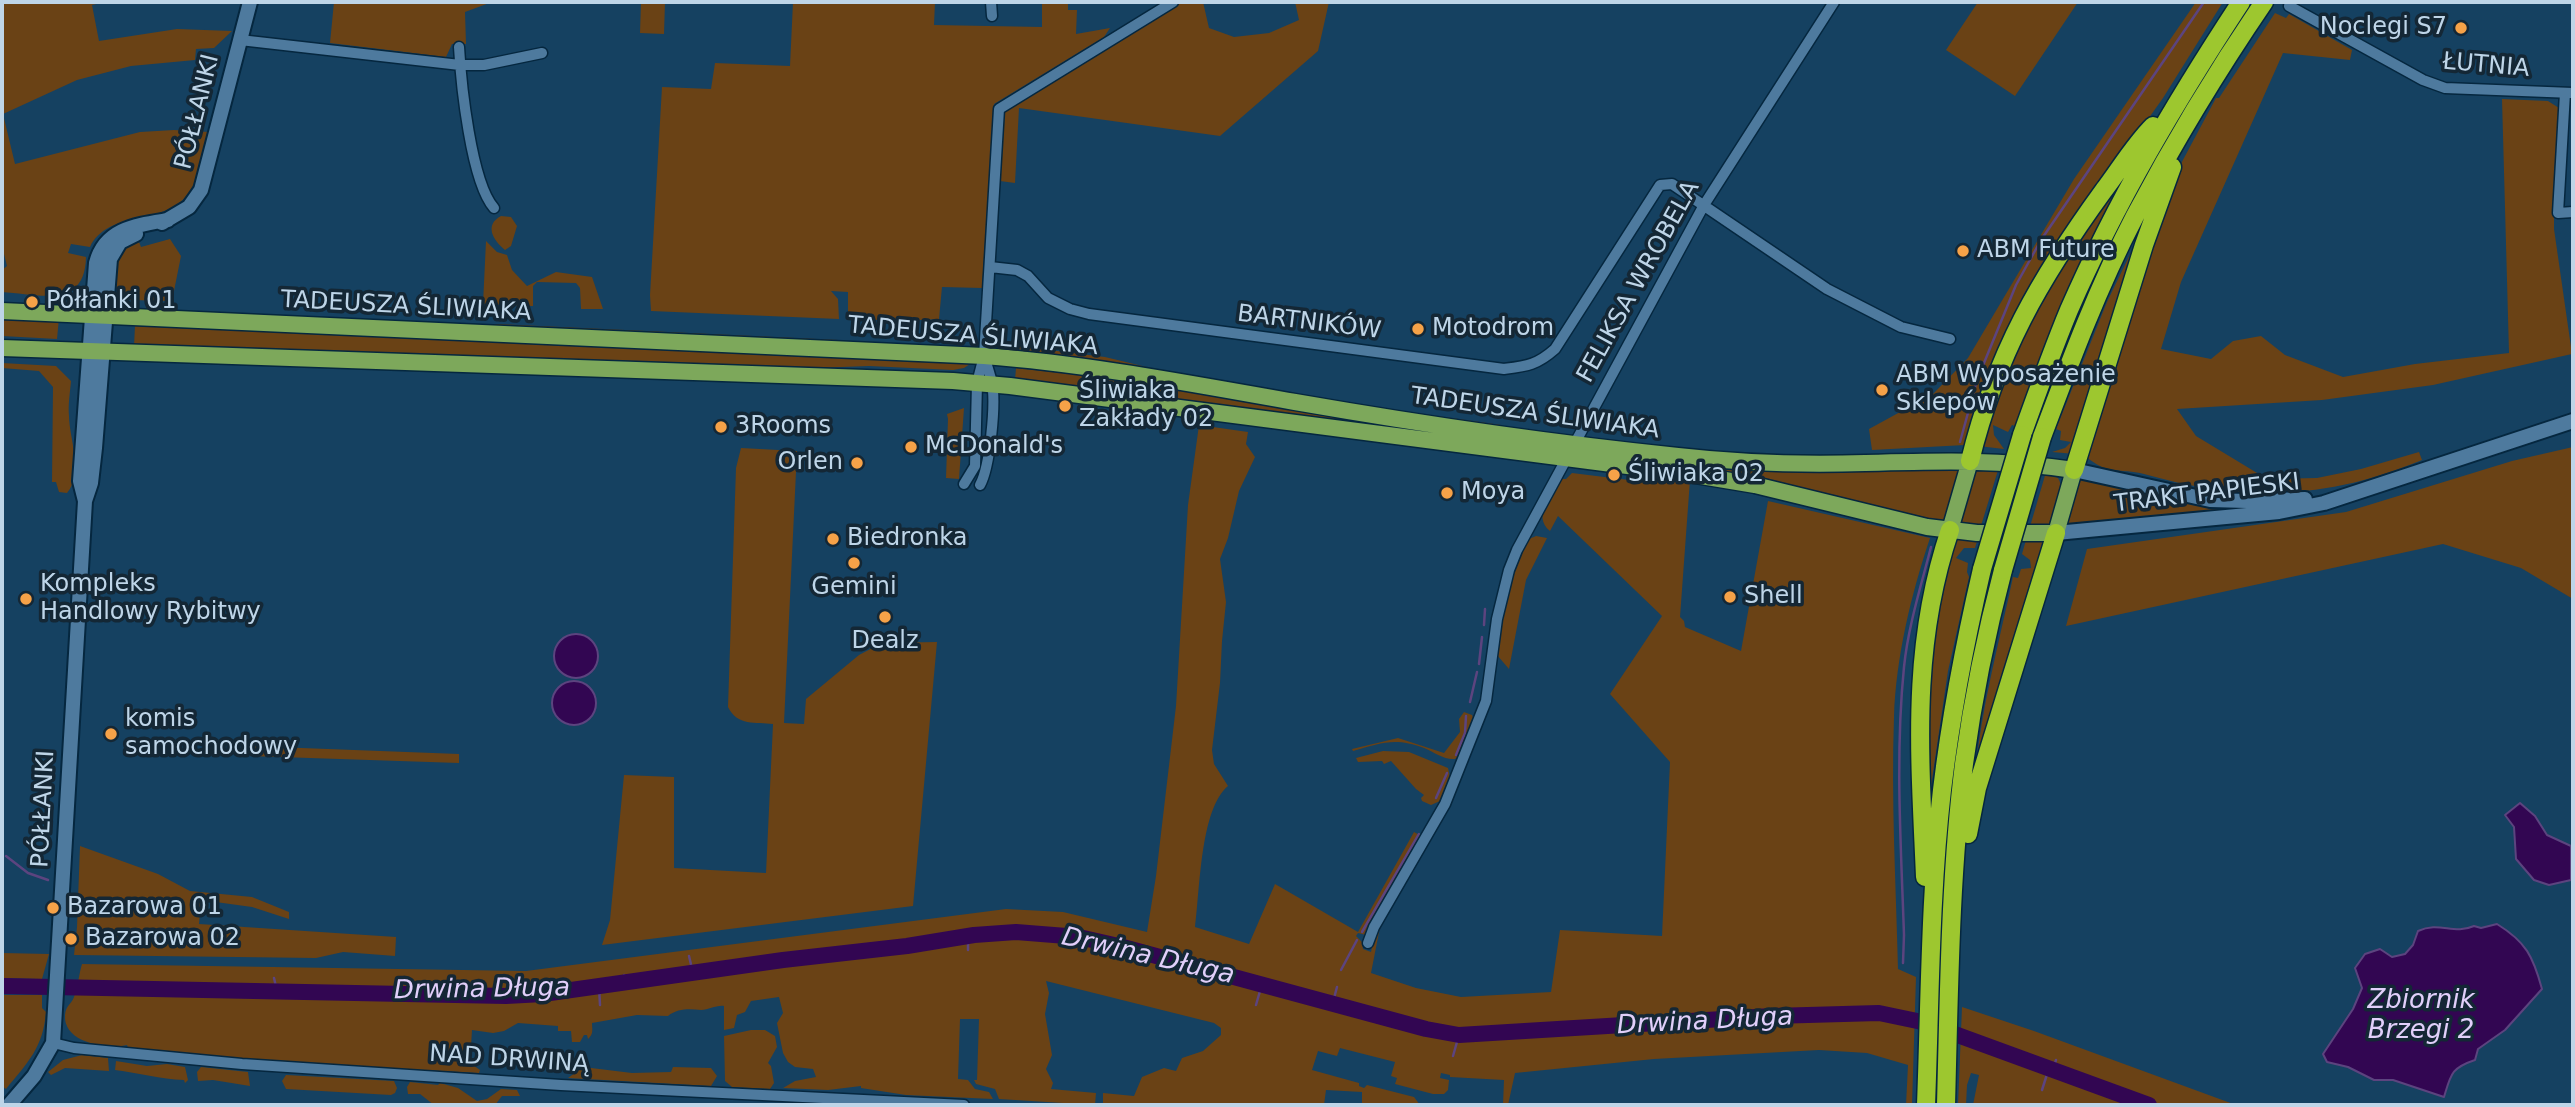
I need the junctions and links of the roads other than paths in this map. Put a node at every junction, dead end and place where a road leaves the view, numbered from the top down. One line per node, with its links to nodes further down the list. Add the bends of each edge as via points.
1 (250, 2): 9 (street, PÓŁŁANKI)
2 (991, 2): 8 (street)
3 (1173, 2): 19 (street, via 999,109)
4 (1834, 2): 16 (street, FELIKSA WROBELA)
5 (2241, 2): 14 (highway)
6 (2264, 2): 15 (highway)
7 (2289, 6): 13 (street, ŁUTNIA, via 2445,88)
8 (992, 16)
9 (240, 40): 12 (street); 21 (street, PÓŁŁANKI, via 201,190 189,207 168,220 127,229 106,241 96,263)
10 (459, 47): 12 (street)
11 (542, 53): 12 (street)
12 (460, 65): 17 (street, via 473,147 487,200)
13 (2569, 93): 18 (street, via 2558,213)
14 (2177, 101): 30 (highway, via 2149,130 2050,265 2003,357); 39 (highway, bridge, via 2119,206 2069,312 2022,435 1982,569 1945,765)
15 (2193, 112): 31 (highway, via 2144,246); 37 (highway, bridge, via 2107,276 2042,437 1979,667 1958,823)
16 (1704, 205): 19 (street, BARTNIKÓW, via 1672,184 1660,186 1555,349 1542,361 1504,369 1089,314 1048,298 1017,270); 22 (street, BARTNIKÓW, via 1808,277 1873,314 1901,327); 28 (street, FELIKSA WROBELA)
17 (494, 208)
18 (2573, 212)
19 (990, 267): 25 (street)
20 (2, 311): 21 (main road, TADEUSZA ŚLIWIAKA)
21 (99, 316): 24 (street, PÓŁŁANKI); 25 (main road, TADEUSZA ŚLIWIAKA)
22 (1950, 339)
23 (2, 348): 24 (main road, TADEUSZA ŚLIWIAKA)
24 (96, 352): 26 (main road, TADEUSZA ŚLIWIAKA); 40 (street, PÓŁŁANKI, via 80,481 85,501)
25 (984, 356): 26 (street); 26 (street); 28 (main road, TADEUSZA ŚLIWIAKA, via 1088,367 1366,414)
26 (985, 384): 29 (main road, TADEUSZA ŚLIWIAKA); 32 (street, via 975,466); 33 (street, via 988,457)
27 (2573, 421): 34 (street, TRAKT PAPIESKI)
28 (1575, 443): 29 (street, FELIKSA WROBELA); 30 (main road, TADEUSZA ŚLIWIAKA, via 1753,462)
29 (1567, 458): 35 (main road, TADEUSZA ŚLIWIAKA, via 1755,485 1882,518); 38 (street, FELIKSA WROBELA, via 1509,570 1486,701 1445,804)
30 (1969, 461): 31 (main road, TADEUSZA ŚLIWIAKA); 35 (main road)
31 (2074, 470): 34 (street, TRAKT PAPIESKI, via 2210,500 2278,501); 36 (main road)
32 (964, 484)
33 (980, 485)
34 (2362, 491): 36 (street, TRAKT PAPIESKI, via 2279,512)
35 (1950, 530): 36 (main road, TADEUSZA ŚLIWIAKA); 39 (highway, via 1925,633 1919,698)
36 (2056, 533): 37 (highway, via 1977,788)
37 (1952, 931): 45 (highway)
38 (1368, 943)
39 (1930, 979): 44 (highway)
40 (53, 1043): 41 (street, PÓŁŁANKI, via 34,1076); 42 (street, NAD DRWINĄ, via 242,1064)
41 (9, 1105)
42 (941, 1105): 43 (street, NAD DRWINĄ)
43 (964, 1105)
44 (1926, 1105)
45 (1946, 1105)

